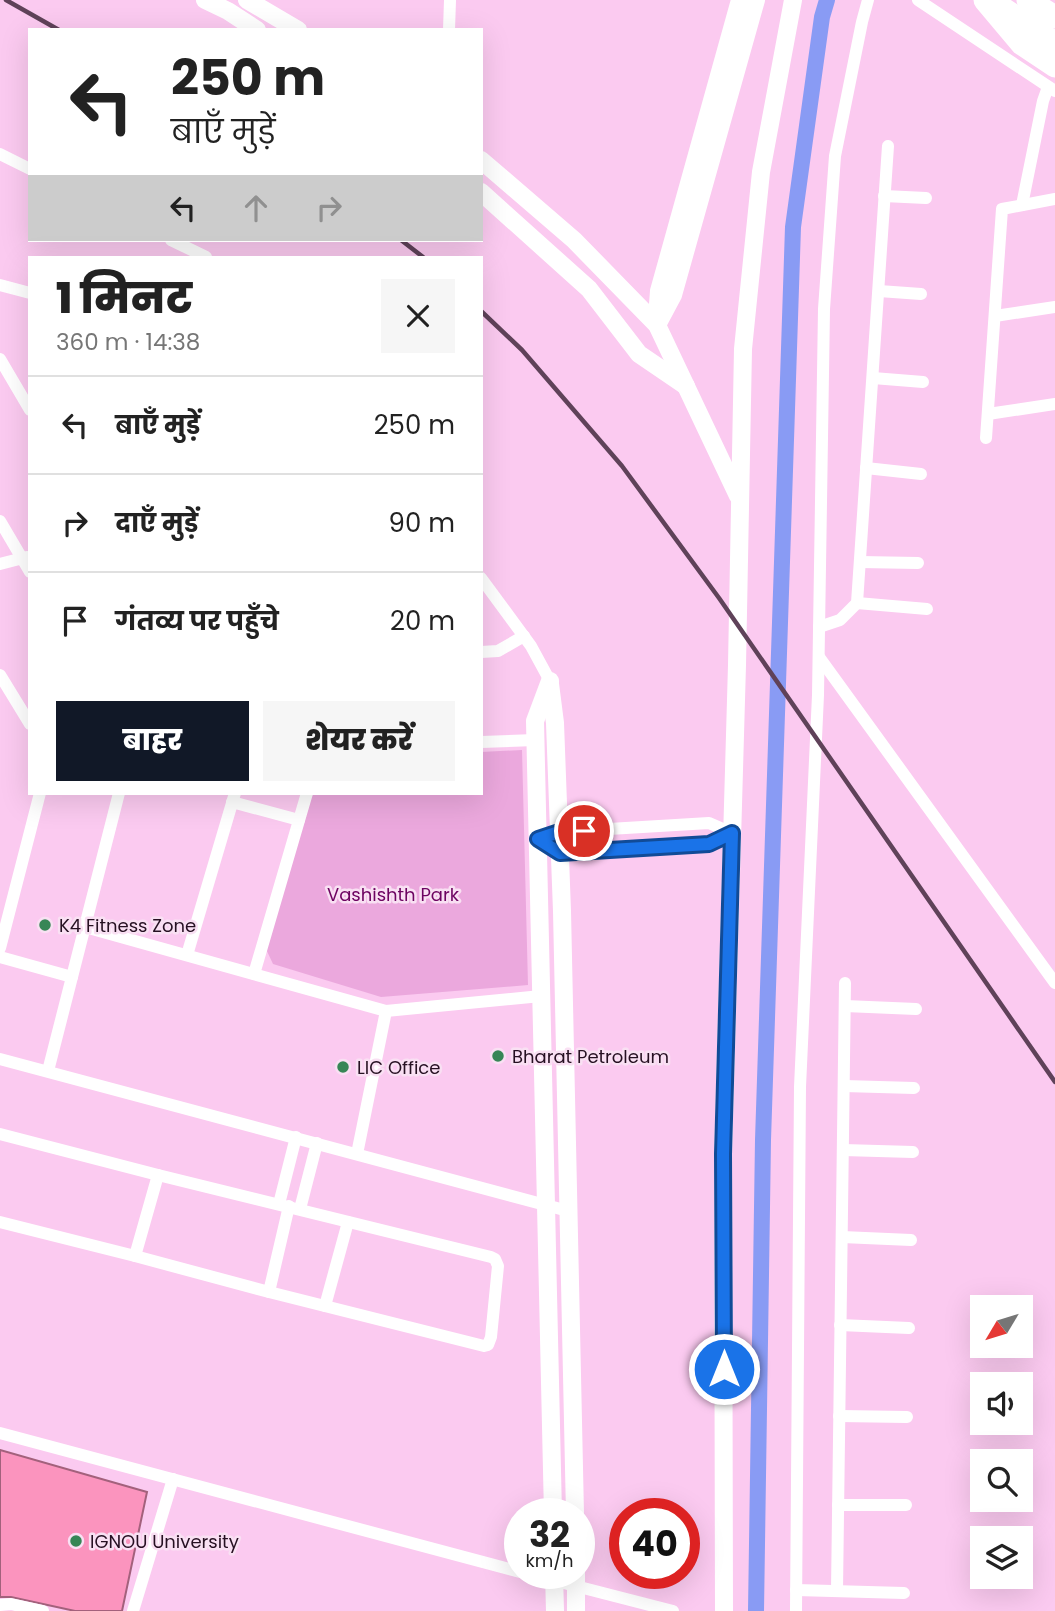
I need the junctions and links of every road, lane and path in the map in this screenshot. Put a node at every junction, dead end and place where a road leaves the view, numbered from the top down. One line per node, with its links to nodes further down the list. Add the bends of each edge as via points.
1 (205, 0): 14 (street)
2 (247, 0): 15 (street)
3 (450, 0): 16 (street)
4 (740, 0): 36 (street, via 659,291)
5 (756, 0): 36 (street, via 673,295)
6 (793, 0): 47 (street, via 761,172 743,349)
7 (868, 0): 56 (street, via 835,156 824,309)
8 (918, 0): 18 (street)
9 (987, 0): 17 (highway); 18 (highway)
10 (1028, 0): 13 (highway)
11 (1049, 0): 12 (highway)
12 (1055, 4)
13 (1055, 17)
14 (254, 28)
15 (295, 28)
16 (449, 28)
17 (1055, 43)
18 (1053, 81): 27 (street, via 1043,101)
19 (888, 146): 24 (street)
20 (0, 154): 22 (street)
21 (483, 162): 36 (street, via 574,240)
22 (28, 168)
23 (483, 194): 40 (street, via 589,289 639,354)
24 (884, 196): 25 (street); 31 (street)
25 (926, 198)
26 (1055, 199): 27 (street)
27 (1022, 205): 35 (street, via 1002,209)
28 (175, 242): 29 (street)
29 (204, 256)
30 (0, 285): 32 (street)
31 (879, 291): 33 (street); 38 (street)
32 (28, 292)
33 (921, 294)
34 (1055, 307): 35 (street)
35 (995, 316): 43 (street)
36 (657, 325): 40 (street)
37 (0, 359): 42 (street)
38 (873, 378): 39 (street); 45 (street)
39 (923, 382)
40 (686, 386): 47 (street)
41 (1055, 404): 43 (street)
42 (28, 407)
43 (988, 414): 44 (street)
44 (986, 438)
45 (866, 468): 46 (street); 50 (street)
46 (921, 474)
47 (740, 499): 71 (street)
48 (0, 522): 49 (street)
49 (26, 557): 52 (street)
50 (860, 562): 51 (street); 54 (street)
51 (918, 563)
52 (0, 564)
53 (483, 581): 57 (street)
54 (857, 603): 55 (street); 56 (street, via 840,620)
55 (927, 609)
56 (819, 627): 59 (street)
57 (524, 636): 58 (street, via 498,651); 61 (street)
58 (483, 652)
59 (819, 657): 80 (street); 121 (street, via 800,1087)
60 (0, 675): 62 (street)
61 (550, 681): 63 (street, via 535,721); 70 (street)
62 (28, 721)
63 (535, 740): 64 (street); 72 (street)
64 (483, 742)
65 (39, 795): 75 (street)
66 (119, 795): 74 (street)
67 (306, 795): 69 (street)
68 (234, 798): 69 (street); 76 (street)
69 (299, 820): 78 (street)
70 (559, 832): 71 (street, via 709,823); 72 (street); 73 (street)
71 (732, 833): 73 (street, via 709,844); 130 (street, via 723,1154)
72 (538, 839): 73 (street); 82 (street)
73 (560, 853): 99 (street)
74 (85, 927): 76 (street); 79 (street)
75 (0, 948)
76 (187, 955): 78 (street)
77 (0, 957): 79 (street)
78 (254, 974): 85 (street)
79 (72, 977): 87 (street)
80 (1055, 983)
81 (845, 984): 83 (street)
82 (541, 996): 85 (street); 97 (street)
83 (845, 1006): 84 (street); 88 (street)
84 (916, 1009)
85 (386, 1011): 95 (street)
86 (0, 1059): 87 (street)
87 (48, 1071): 91 (street)
88 (844, 1086): 89 (street); 93 (street)
89 (914, 1088)
90 (0, 1135): 96 (street)
91 (296, 1137): 92 (street); 98 (street)
92 (317, 1143): 95 (street); 98 (street)
93 (843, 1150): 94 (street); 102 (street)
94 (913, 1152)
95 (357, 1154): 97 (street)
96 (158, 1175): 98 (street); 104 (street)
97 (546, 1205): 99 (street); 113 (street)
98 (289, 1207): 101 (street); 105 (street)
99 (568, 1211): 114 (street)
100 (0, 1222): 104 (street)
101 (348, 1222): 106 (street); 106 (street, via 495,1259 491,1337 484,1346)
102 (842, 1237): 103 (street); 107 (street)
103 (911, 1240)
104 (135, 1256): 105 (street)
105 (269, 1292): 106 (street)
106 (325, 1306)
107 (841, 1325): 108 (street); 109 (street)
108 (909, 1328)
109 (839, 1416): 110 (street); 115 (street)
110 (907, 1417)
111 (0, 1433): 112 (street)
112 (173, 1479): 117 (street); 126 (street)
113 (553, 1498)
114 (575, 1498)
115 (838, 1505): 116 (street); 122 (street)
116 (905, 1505)
117 (504, 1568)
118 (595, 1586): 129 (street)
119 (554, 1589): 127 (street)
120 (576, 1589): 128 (street)
121 (796, 1590): 122 (street); 131 (street)
122 (837, 1591): 123 (street)
123 (904, 1593)
124 (0, 1605): 125 (street)
125 (43, 1611)
126 (133, 1611)
127 (555, 1611)
128 (576, 1611)
129 (673, 1611)
130 (724, 1611)
131 (796, 1611)

